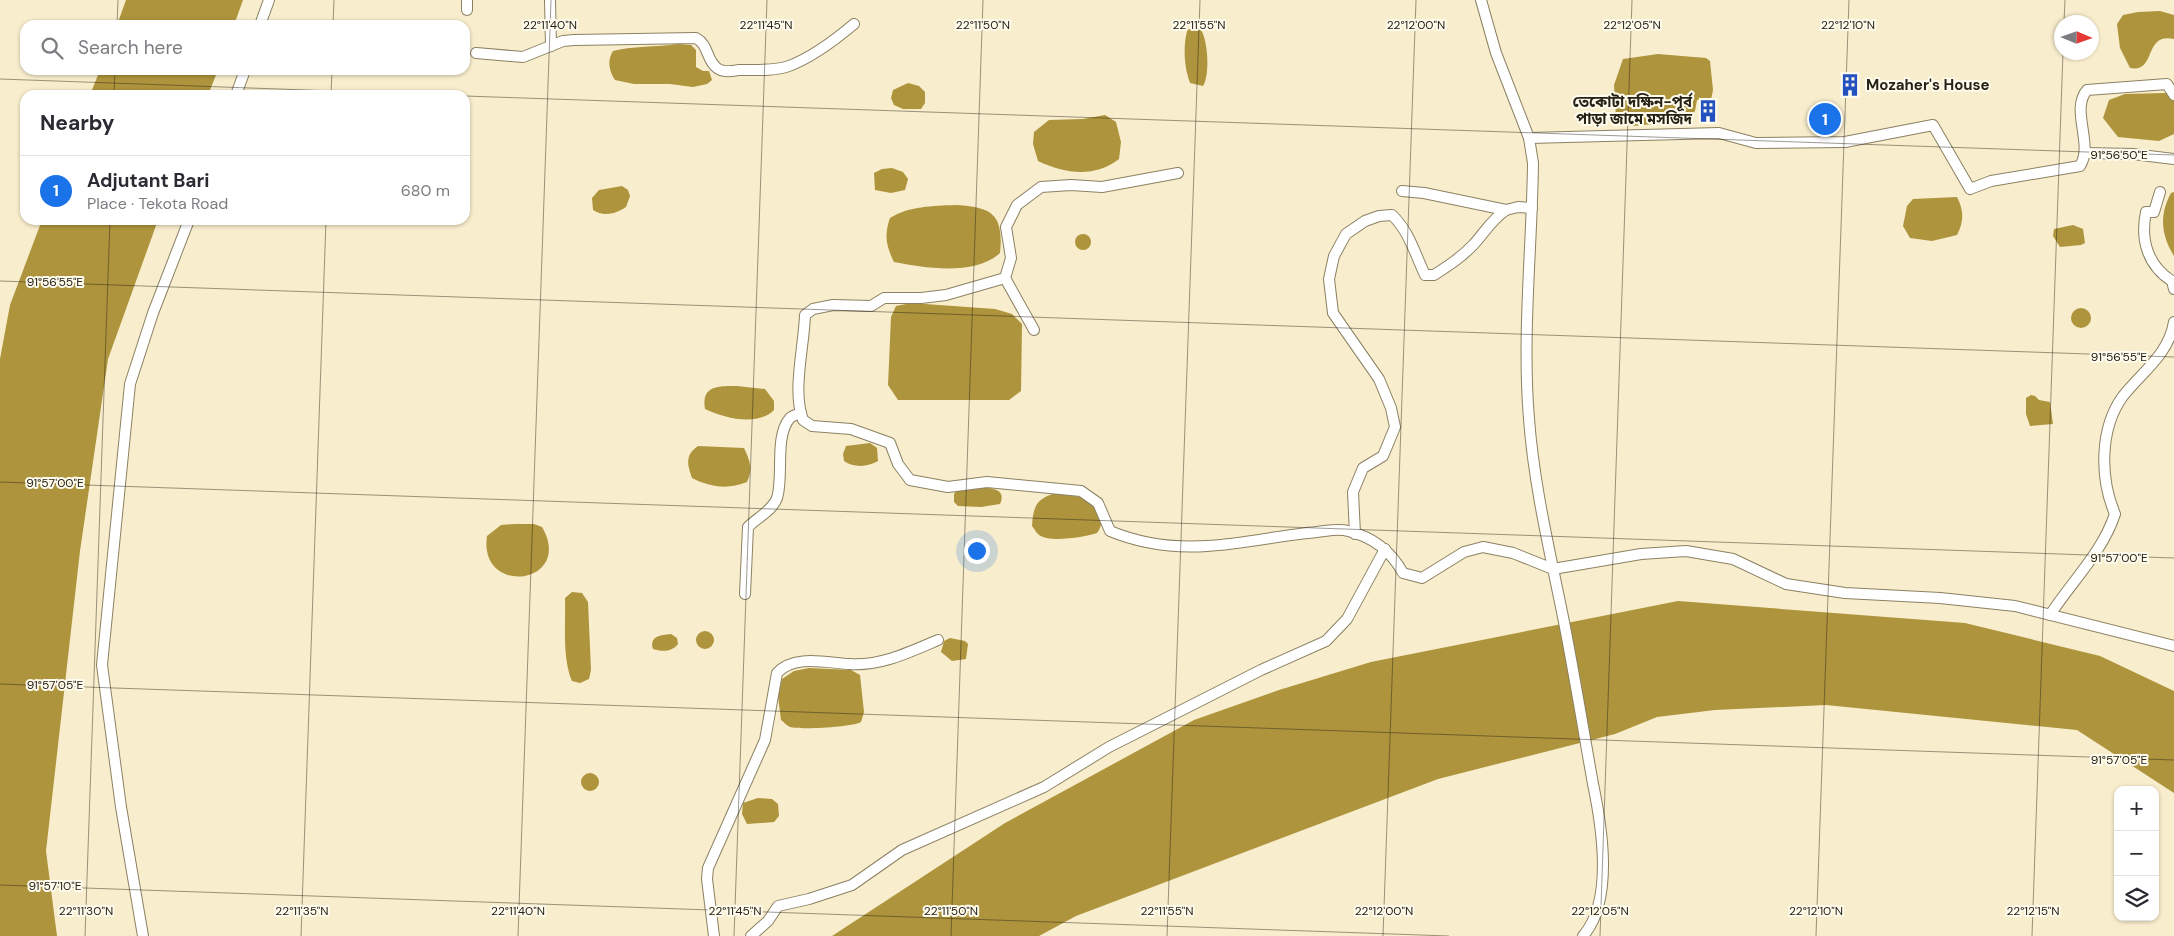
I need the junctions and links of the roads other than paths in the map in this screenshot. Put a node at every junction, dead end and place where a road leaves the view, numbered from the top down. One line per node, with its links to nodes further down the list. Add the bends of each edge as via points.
1 (269, 0): 4 (street)
2 (550, 0): 6 (street)
3 (1481, 0): 11 (street, via 1496,53)
4 (262, 20)
5 (854, 24): 6 (street, via 828,45 788,66 745,70 721,71 716,68 704,42 696,38 574,40)
6 (551, 46): 7 (street, via 523,56)
7 (476, 53)
8 (243, 75): 9 (street)
9 (238, 90)
10 (2174, 95): 12 (street, via 2167,84 2087,90 2082,102)
11 (1529, 138): 12 (street, via 1718,133 1756,143 1845,142 1932,125 1970,189 2080,166); 17 (street, via 1533,163)
12 (2084, 153): 13 (street)
13 (2174, 159)
14 (1178, 173): 20 (street, via 1102,187 1041,187 1017,205 1006,227 1011,258)
15 (1402, 191): 18 (street)
16 (2160, 192): 21 (street, via 2154,212 2146,212 2146,246 2151,262 2172,281)
17 (1532, 208): 18 (street); 27 (street, via 1526,346 1529,420)
18 (1506, 210): 25 (street, via 1493,218 1466,252 1434,276 1425,274 1408,235 1392,215 1365,221 1346,234 1334,256 1329,279 1333,313 1379,379 1395,427 1383,456 1363,468 1353,492)
19 (187, 225): 32 (street, via 130,384 102,666)
20 (1005, 278): 23 (street); 24 (street, via 946,294 884,298 872,306 833,305 813,309 805,315)
21 (2174, 289)
22 (2174, 322): 29 (street, via 2172,335 2162,352 2123,396 2111,420 2104,454 2108,498 2115,514 2110,528 2086,568)
23 (1034, 330)
24 (800, 413): 25 (street, via 803,420 812,426 851,429 890,443 898,464 910,480 948,486 987,482 1081,491 1098,503 1110,531 1128,538 1170,546 1208,546 1346,530); 28 (street, via 790,418 782,436 777,498 769,510 760,514 748,527)
25 (1355, 534): 26 (street)
26 (1385, 549): 27 (street, via 1403,573 1422,578 1458,555 1482,547 1512,553); 34 (street, via 1347,619 1326,641 1109,747 1044,787 902,850 852,886 778,906 768,921)
27 (1552, 569): 29 (street, via 1641,554 1686,551 1733,559 1786,584 2015,606); 35 (street, via 1596,795 1602,848 1601,901 1593,925)
28 (745, 594)
29 (2050, 615): 31 (street)
30 (938, 640): 33 (street, via 882,661 851,664 800,661 784,665 777,673 765,740 708,868)
31 (2174, 646)
32 (143, 936)
33 (714, 936)
34 (751, 936)
35 (1583, 936)

